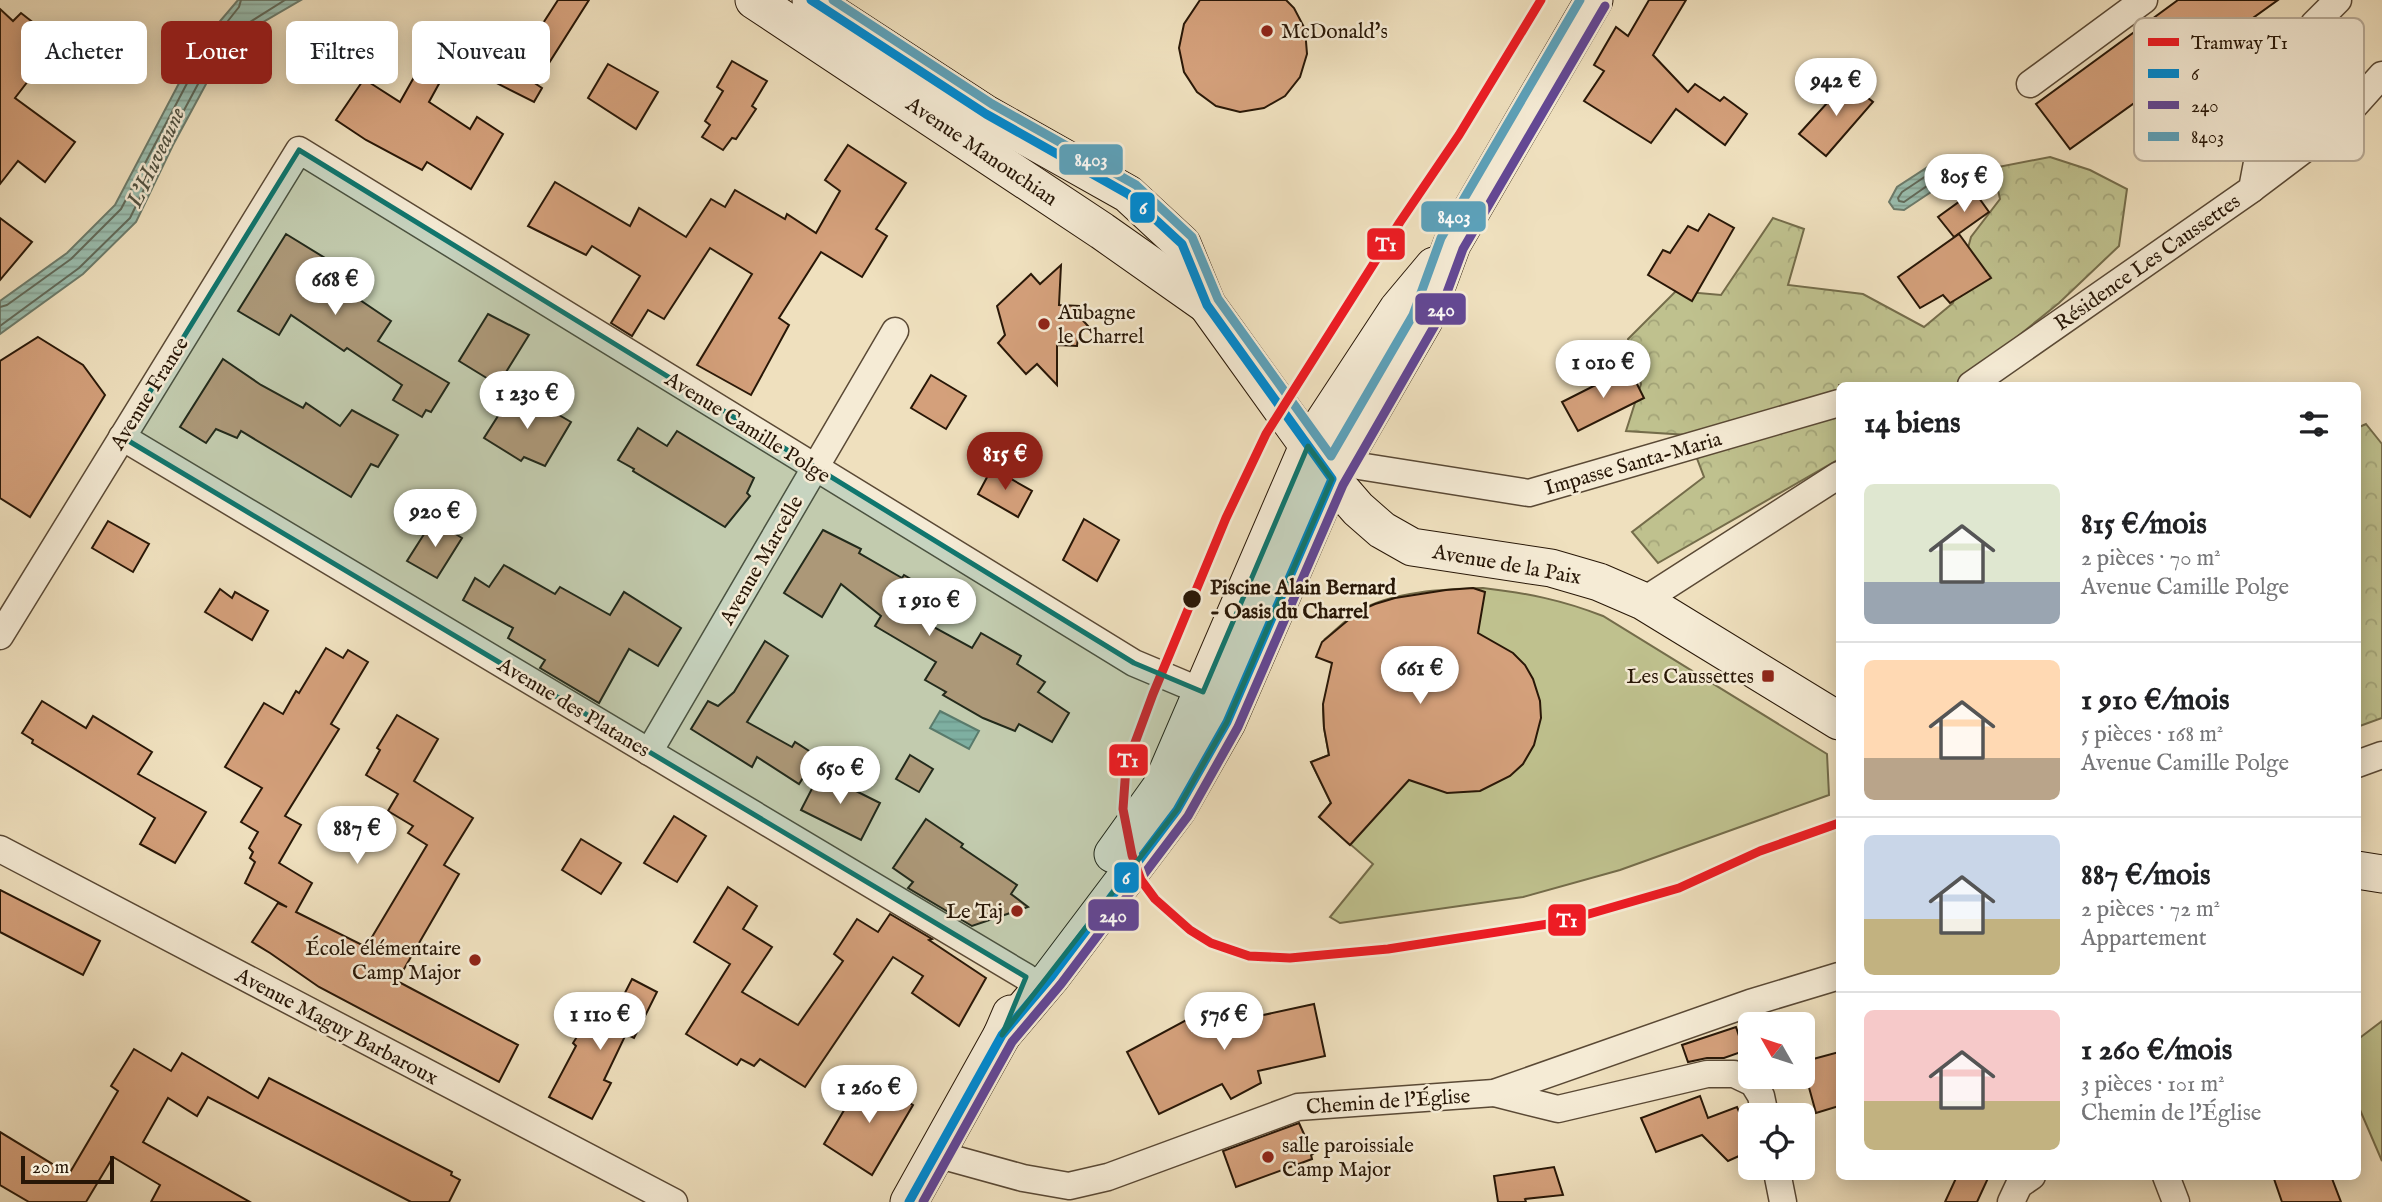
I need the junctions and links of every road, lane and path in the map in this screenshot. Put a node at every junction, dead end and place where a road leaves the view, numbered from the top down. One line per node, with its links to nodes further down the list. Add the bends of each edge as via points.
1 (754, 0): 14 (main road, Avenue Manouchian)
2 (811, 0): 14 (main road, Avenue Manouchian, via 986,114 1128,194 1182,244)
3 (1594, 0): 19 (main road, via 1452,244 1398,309)
4 (2144, 0): 8 (street)
5 (2338, 0): 6 (street, Résidence Les Caussettes)
6 (2320, 18)
7 (2382, 75): 9 (street)
8 (2030, 83)
9 (2364, 95)
10 (299, 150): 18 (street, Avenue France); 20 (street, Avenue Camille Polge)
11 (2257, 161): 13 (street, Résidence Les Caussettes)
12 (2289, 161): 13 (street)
13 (2252, 189): 16 (street, Résidence Les Caussettes)
14 (1208, 305): 19 (main road, Avenue Manouchian)
15 (895, 331): 20 (street, Avenue Marcelle)
16 (1975, 382)
17 (1836, 404): 19 (street, Impasse Santa-Maria, via 1529,494)
18 (122, 437): 23 (street, Avenue France); 26 (street, Avenue des Platanes)
19 (1327, 462): 22 (main road, Avenue de la Paix, via 1358,509 1412,547 1551,568); 24 (main road); 34 (main road, via 1227,722 1177,810)
20 (815, 468): 24 (street, Avenue Camille Polge, via 1134,663); 26 (street, Avenue Marcelle)
21 (1836, 477): 22 (street)
22 (1643, 601): 25 (main road, Avenue de la Paix)
23 (0, 636)
24 (1203, 692): 32 (main road, via 1161,787)
25 (1836, 719)
26 (649, 752): 32 (street, Avenue des Platanes)
27 (2382, 755): 28 (street)
28 (2361, 763)
29 (0, 849): 41 (street, Avenue Maguy Barbaroux)
30 (2361, 871): 31 (main road)
31 (2382, 874)
32 (1026, 977): 34 (main road)
33 (1836, 977): 35 (street, Chemin de l'Église)
34 (1002, 1035): 37 (main road)
35 (1494, 1093): 36 (street, via 1558,1110 1707,1074 1734,1074 1753,1083); 37 (street, Chemin de l'Église, via 1298,1107 1108,1177 1069,1186)
36 (1762, 1103)
37 (936, 1154): 42 (main road)
38 (1779, 1180): 43 (street)
39 (2026, 1180): 44 (street)
40 (2168, 1180): 45 (street)
41 (670, 1201)
42 (909, 1202)
43 (1783, 1202)
44 (2011, 1202)
45 (2176, 1202)

